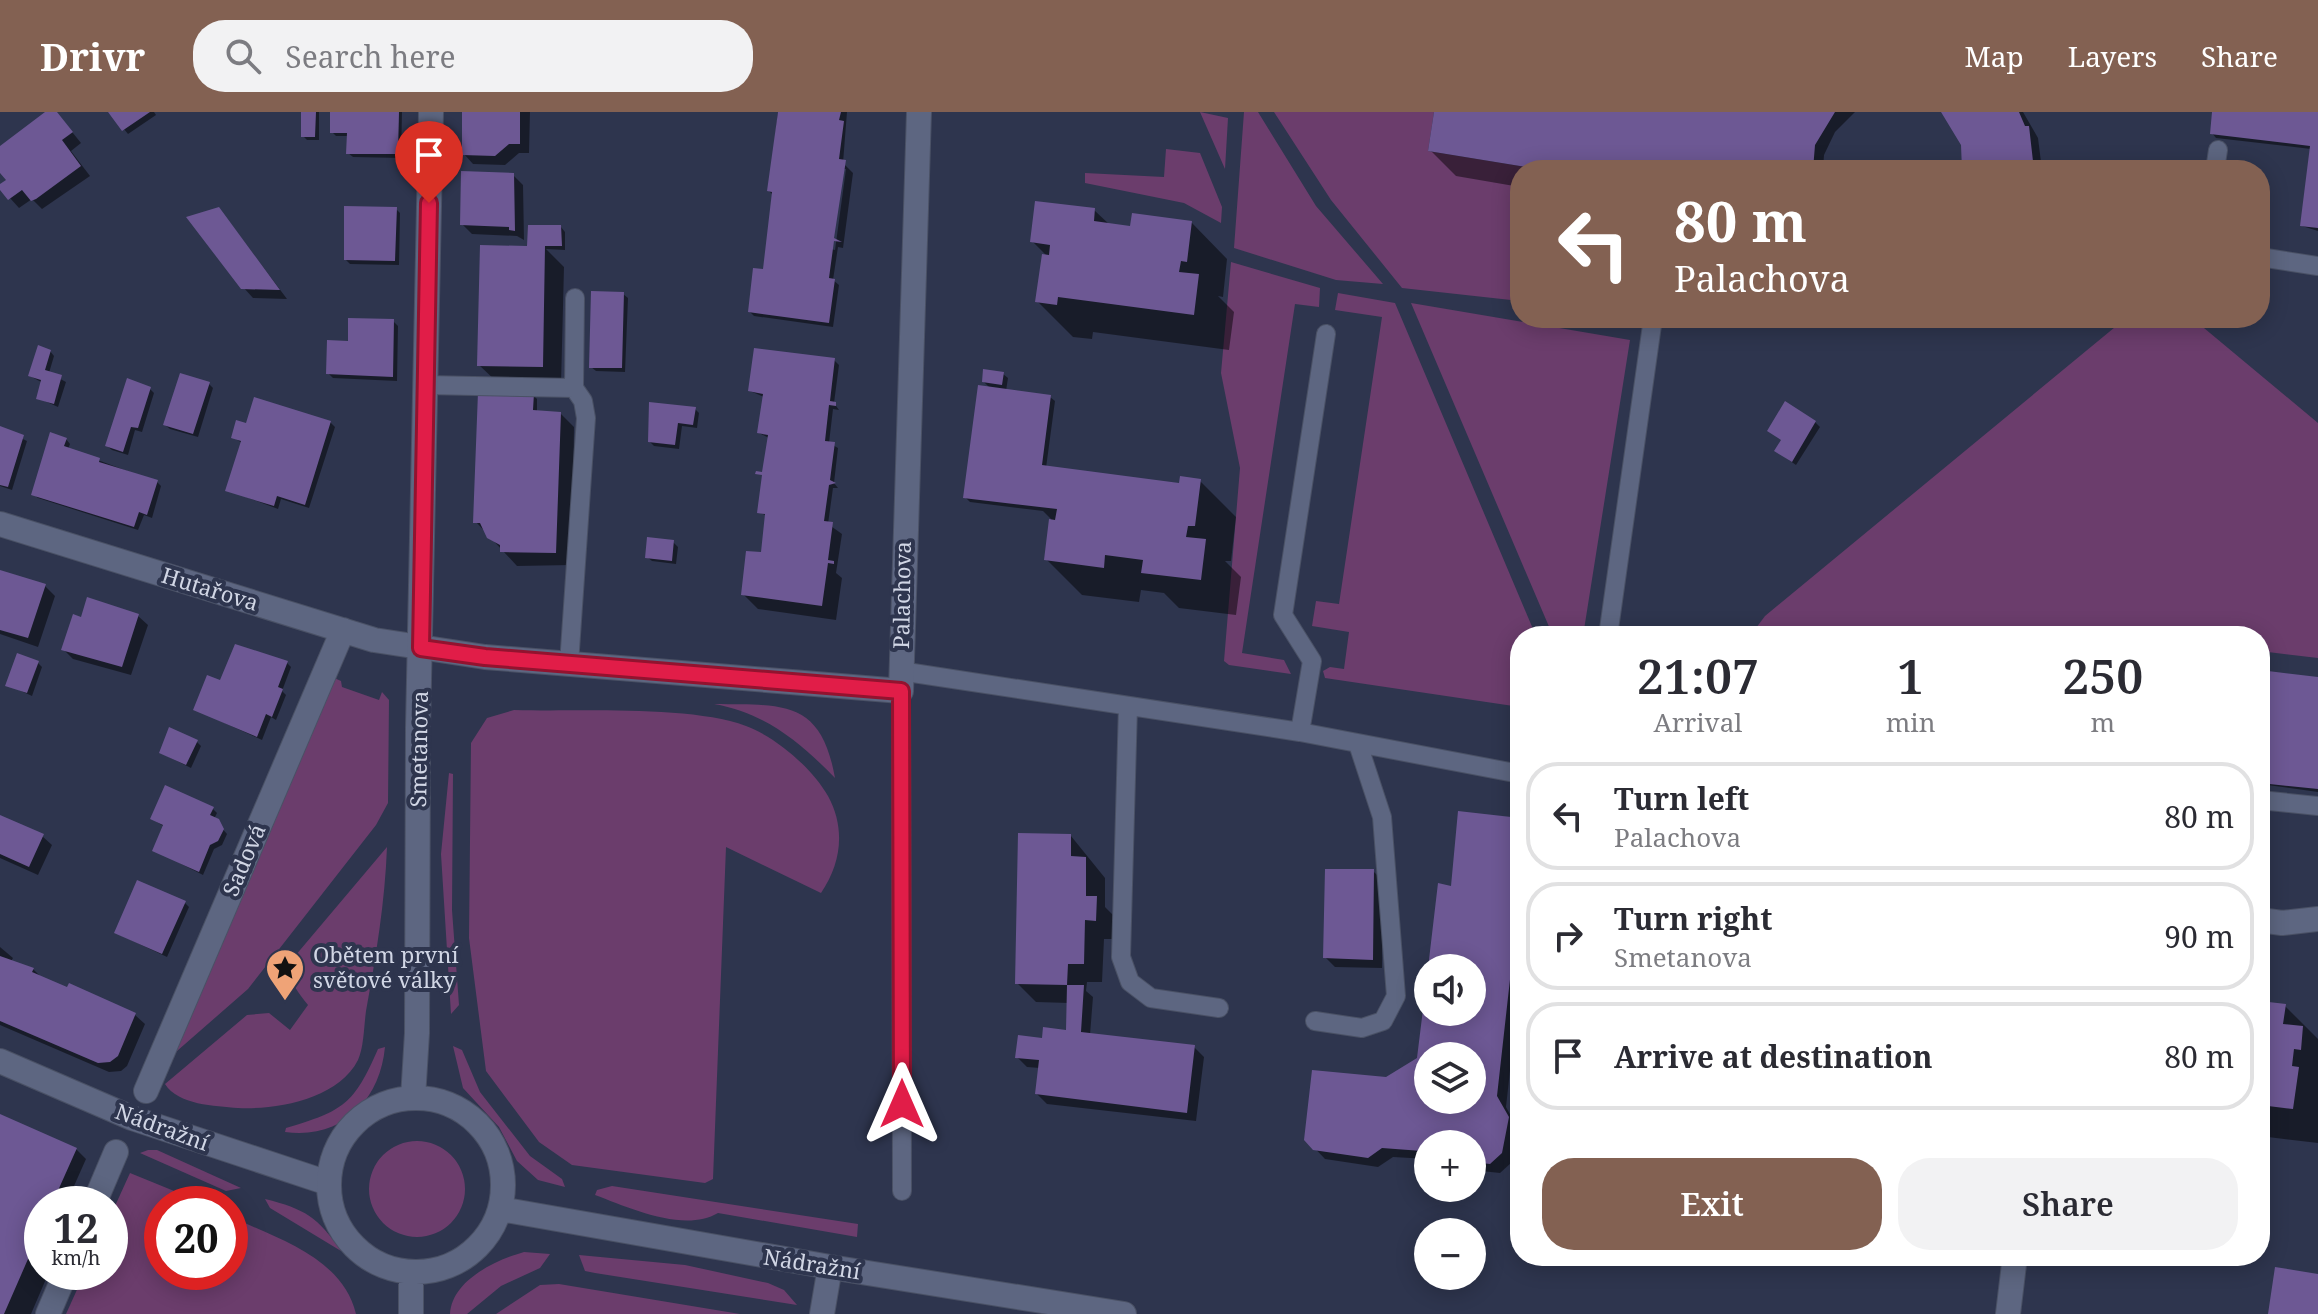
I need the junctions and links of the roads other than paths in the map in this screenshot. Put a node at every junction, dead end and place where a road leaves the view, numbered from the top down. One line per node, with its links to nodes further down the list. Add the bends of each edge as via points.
1 (431, 112): 10 (street, Smetanova)
2 (919, 112): 17 (street, Palachova)
3 (2218, 150): 4 (lane)
4 (2216, 160)
5 (2270, 259): 6 (lane)
6 (2318, 266)
7 (575, 298): 11 (lane)
8 (1652, 328): 13 (lane)
9 (1326, 334): 19 (lane, via 1283,615 1312,661)
10 (426, 385): 11 (lane); 15 (street, Smetanova)
11 (574, 388): 16 (lane, via 586,418)
12 (0, 524): 14 (street, Hutařova)
13 (1609, 626)
14 (343, 630): 15 (street, Hutařova); 29 (street, Sadová)
15 (421, 648): 16 (street); 30 (street, Smetanova)
16 (569, 664): 17 (street)
17 (900, 681): 18 (lane); 34 (lane)
18 (1128, 706): 19 (lane); 26 (lane, via 1121,957 1130,982 1151,998)
19 (1300, 732): 20 (lane)
20 (1358, 744): 21 (lane); 27 (lane, via 1382,817 1396,996 1383,1021 1362,1028)
21 (1510, 772)
22 (2270, 801): 23 (lane)
23 (2318, 806)
24 (2318, 919): 25 (street)
25 (2270, 921)
26 (1219, 1008)
27 (1315, 1021)
28 (0, 1061): 32 (street, Nádražní, via 132,1118)
29 (146, 1091)
30 (413, 1098): 32 (street, via 377,1107 354,1124 337,1146); 35 (street, via 445,1102 485,1131 502,1168)
31 (116, 1152): 33 (street)
32 (328, 1183): 38 (street, via 332,1209 351,1245 385,1267)
33 (102, 1186)
34 (902, 1191)
35 (500, 1209): 37 (street, Nádražní); 38 (street, via 485,1239 460,1261)
36 (2014, 1266): 45 (street)
37 (830, 1267): 40 (street, Nádražní); 43 (street)
38 (411, 1273): 42 (street)
39 (58, 1290): 41 (street)
40 (1098, 1312): 44 (street, Nádražní)
41 (48, 1314)
42 (411, 1314)
43 (822, 1314)
44 (1124, 1314)
45 (2008, 1314)

